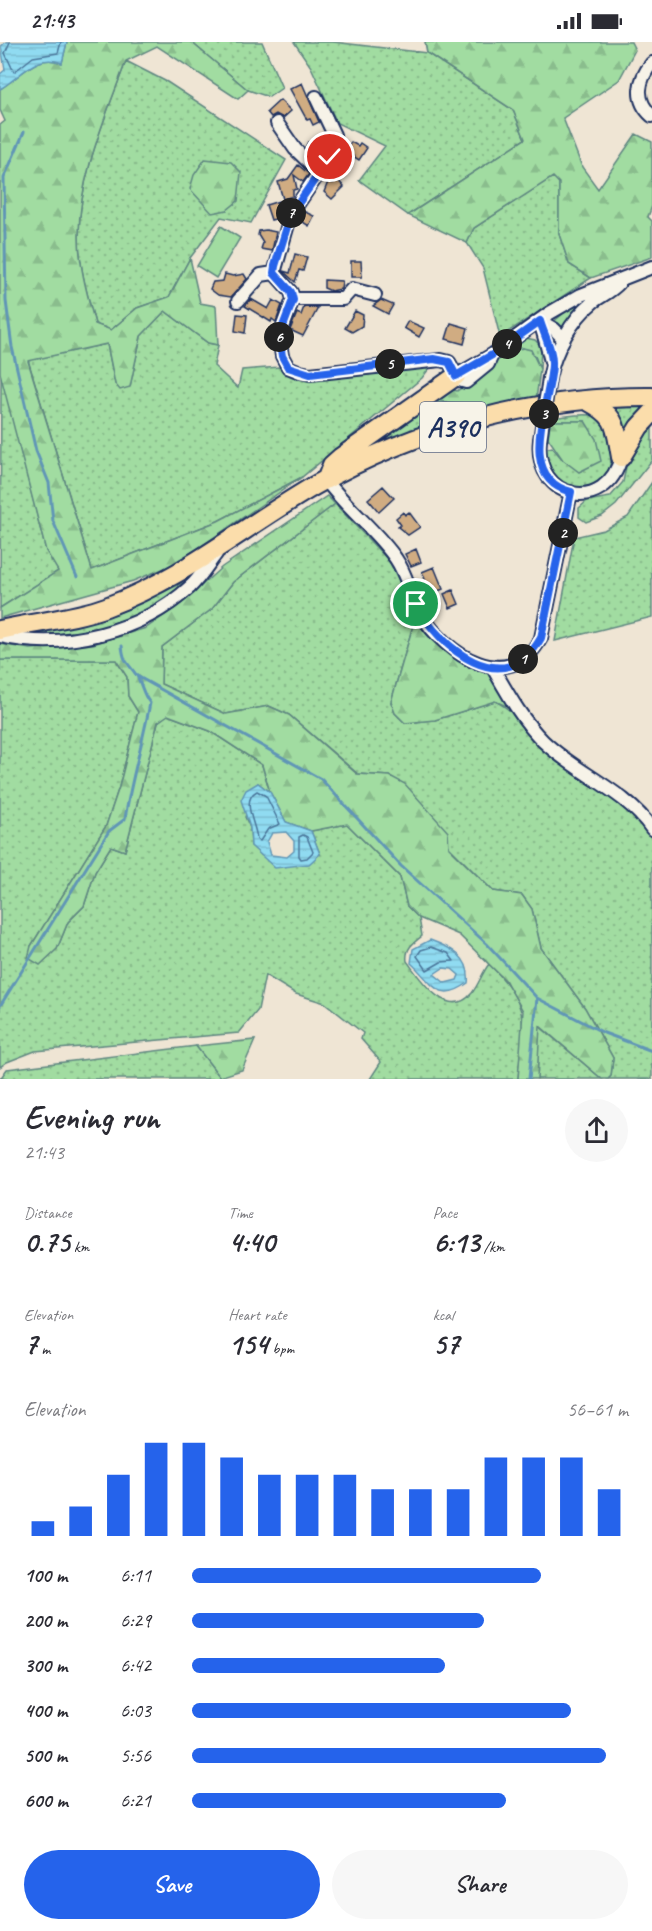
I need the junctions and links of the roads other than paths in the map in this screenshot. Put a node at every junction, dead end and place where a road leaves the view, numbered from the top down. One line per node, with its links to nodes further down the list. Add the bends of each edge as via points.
1 (652, 63): 3 (street, via 639,89 644,109)
2 (316, 97): 5 (street, via 334,135 330,157)
3 (652, 116)
4 (277, 123): 5 (street, via 295,149)
5 (320, 173): 7 (street, via 291,214)
6 (652, 267): 8 (street)
7 (274, 273): 10 (street); 11 (street, via 261,275)
8 (622, 280): 12 (street, via 581,295); 13 (street, via 581,313)
9 (375, 295): 10 (street, via 353,286 343,299)
10 (293, 300): 14 (street, via 279,337 288,367 310,374 434,359 449,362)
11 (238, 301)
12 (540, 321): 13 (street); 14 (street, via 492,355 470,381)
13 (558, 343): 20 (street, bridge, via 540,440 540,461 544,473 558,487)
14 (456, 376): 19 (highway, via 332,465)
15 (652, 397): 16 (highway, A390)
16 (588, 401): 18 (highway, via 615,422); 19 (highway, A390, via 524,407 454,426)
17 (652, 413): 18 (highway)
18 (621, 457): 20 (street, via 615,476 604,487 588,493)
19 (327, 480): 21 (highway, A390); 24 (street, via 341,501 396,558 426,622 468,659)
20 (571, 492): 24 (street, via 541,638 522,660)
21 (222, 545): 22 (highway, A390, via 154,586 105,608); 23 (street, via 191,586 141,621 90,638 19,640)
22 (0, 630)
23 (0, 636)
24 (493, 668): 25 (street, via 520,715 544,742 624,802)
25 (652, 829)

